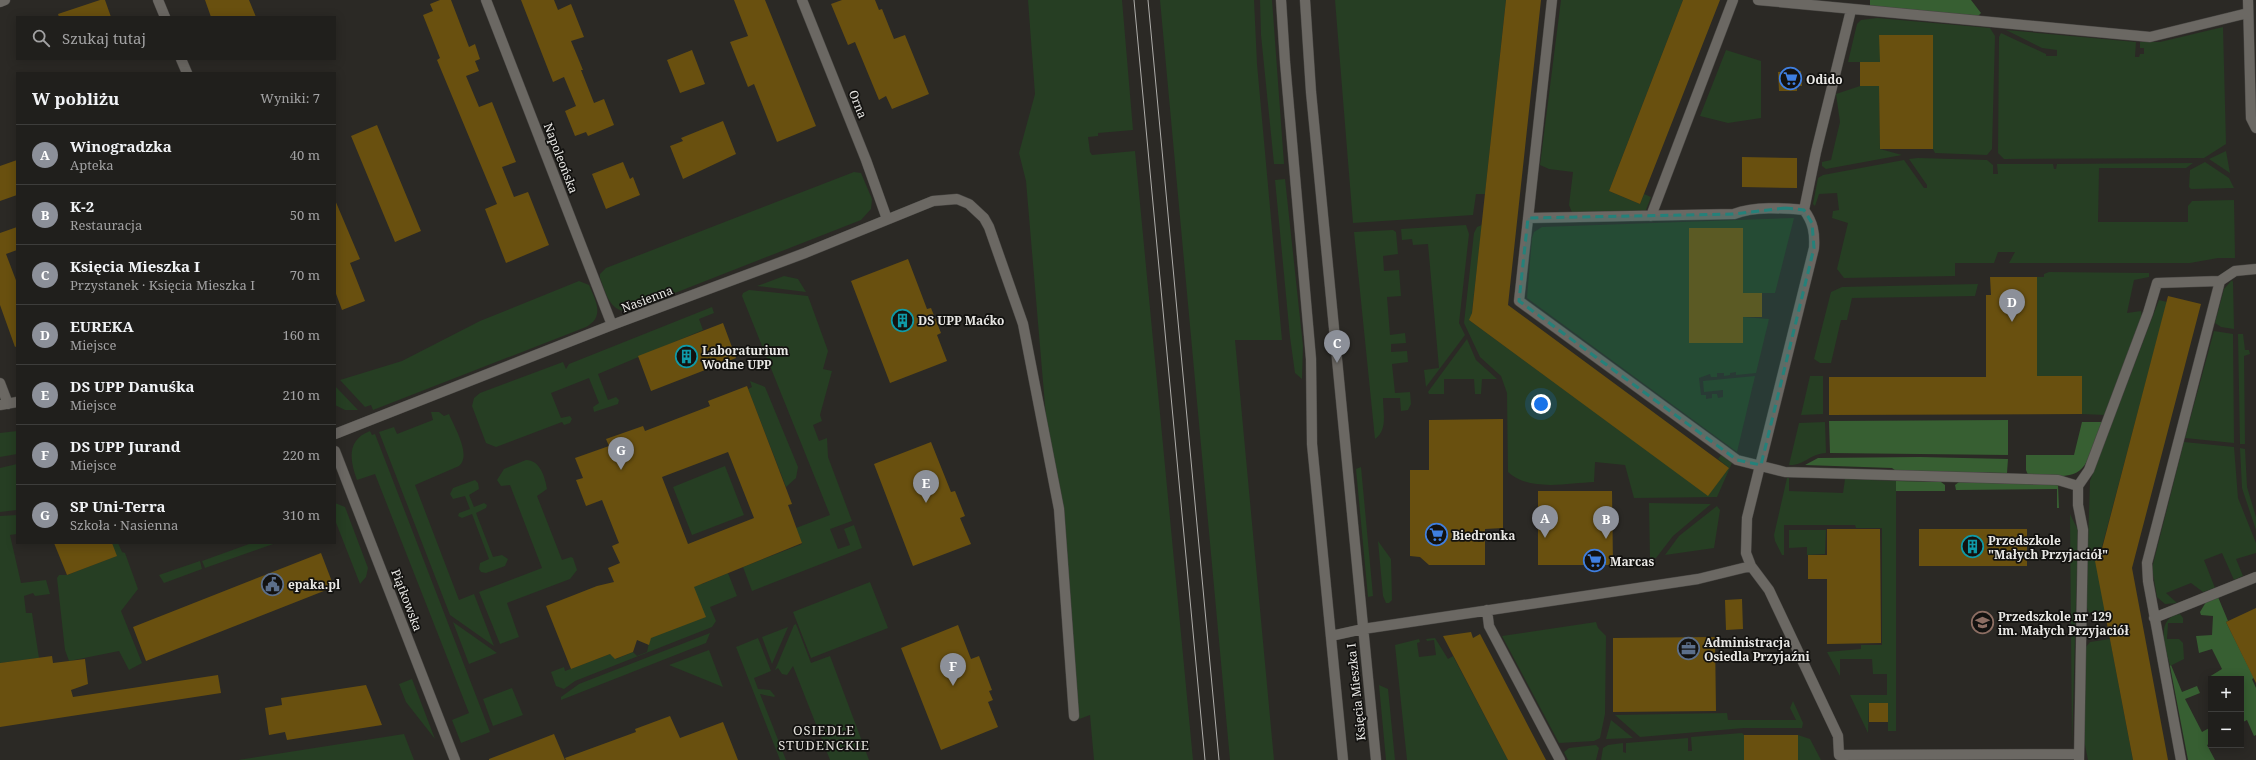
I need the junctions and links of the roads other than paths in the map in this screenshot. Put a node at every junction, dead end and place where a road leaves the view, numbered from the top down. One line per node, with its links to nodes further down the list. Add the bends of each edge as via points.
1 (5, 0): 11 (street)
2 (158, 0): 14 (street)
3 (486, 0): 24 (street, Napoleońska)
4 (802, 0): 21 (street, Orna)
5 (1281, 0): 36 (street, Księcia Mieszka I, via 1311,359 1312,444)
6 (1305, 0): 35 (street, Księcia Mieszka I, via 1311,100)
7 (1552, 0): 20 (street)
8 (1734, 0): 19 (street)
9 (1758, 0): 12 (street)
10 (2248, 0): 13 (street)
11 (0, 2)
12 (1851, 10): 13 (street, via 2150,37); 18 (street)
13 (2248, 13): 17 (street, via 2251,118)
14 (165, 16)
15 (181, 60): 16 (street)
16 (186, 72)
17 (2256, 128)
18 (1804, 210): 19 (street, via 1785,208 1744,210 1734,214); 29 (street, via 1812,223 1815,235 1814,248)
19 (1651, 216): 20 (street)
20 (1528, 218): 29 (street, via 1519,301 1737,460)
21 (887, 219): 24 (street, Nasienna, via 805,253); 37 (street, Nasienna, via 942,199 957,199 969,204 984,218 989,227 1023,324 1059,509)
22 (2256, 269): 23 (street, via 2235,271)
23 (2220, 281): 30 (street, via 2157,283 2089,470); 34 (street, via 2147,563)
24 (612, 325): 27 (street, Nasienna)
25 (0, 383): 26 (street)
26 (8, 404)
27 (336, 434)
28 (336, 453): 40 (street, Piątkowska)
29 (1761, 465): 30 (street, via 1785,472 2058,480); 31 (street, via 1747,518 1746,553)
30 (2078, 486): 38 (street, via 2078,505 2083,530)
31 (1751, 566): 33 (street, via 1698,579); 39 (street, via 1769,590 1838,736)
32 (2256, 577): 34 (street)
33 (1487, 610): 35 (street); 43 (street, via 1490,626)
34 (2154, 618): 44 (street)
35 (1363, 629): 36 (street); 42 (street, Księcia Mieszka I)
36 (1331, 636): 41 (street, Księcia Mieszka I)
37 (1074, 716)
38 (2078, 757): 39 (street)
39 (1839, 758)
40 (455, 760)
41 (1343, 760)
42 (1376, 760)
43 (1560, 760)
44 (2181, 760)

